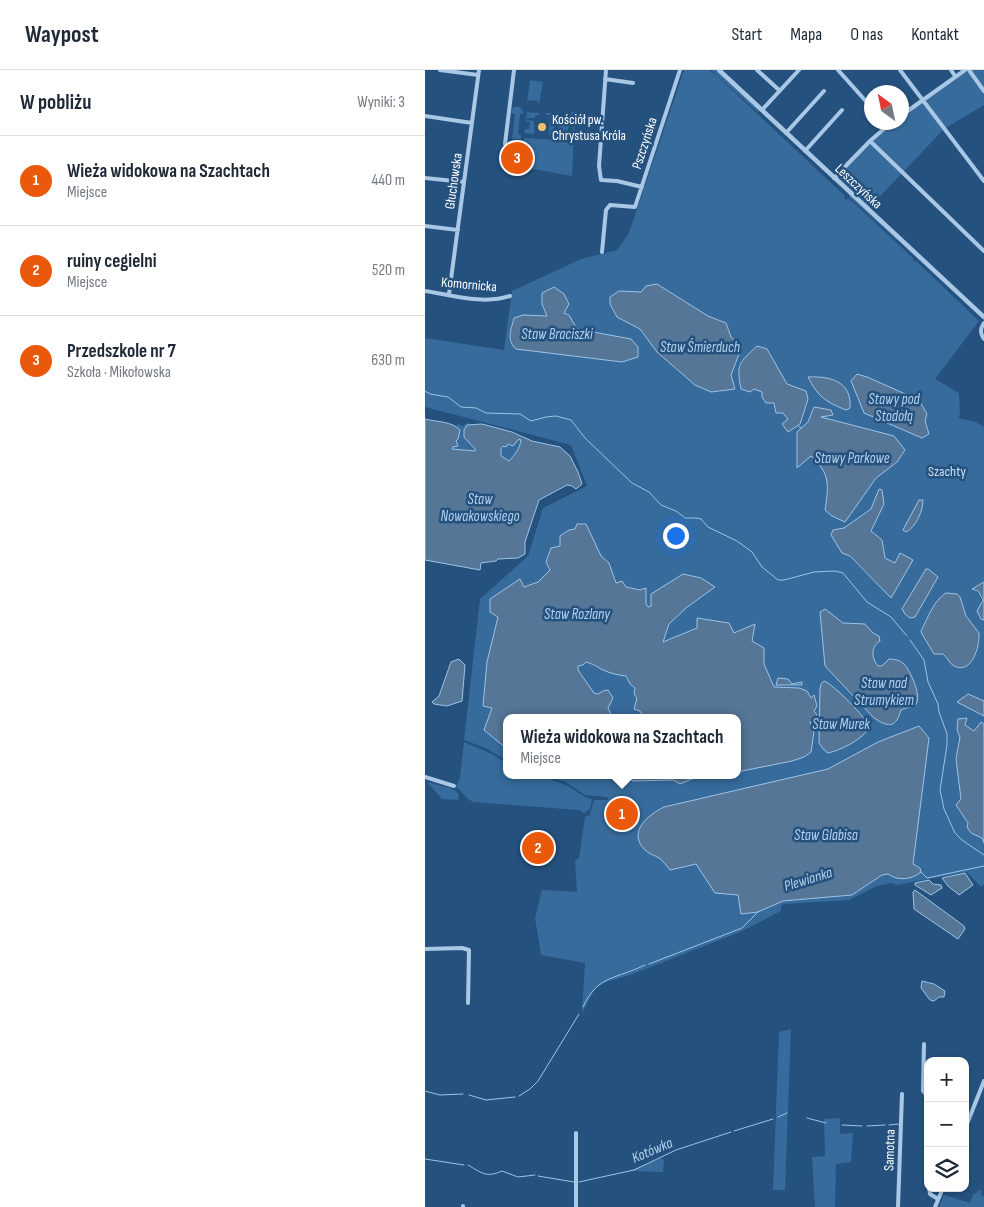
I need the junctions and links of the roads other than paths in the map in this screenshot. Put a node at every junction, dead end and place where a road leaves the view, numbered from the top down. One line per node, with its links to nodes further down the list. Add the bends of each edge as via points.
1 (440, 70): 13 (street)
2 (514, 70): 31 (street)
3 (606, 70): 16 (street, Pszczyńska)
4 (672, 70): 14 (street, Pszczyńska)
5 (719, 70): 24 (street, Leszczyńska)
6 (757, 70): 18 (street)
7 (799, 70): 18 (street)
8 (838, 70): 21 (street)
9 (900, 70): 22 (street)
10 (951, 70): 15 (street)
11 (965, 70): 15 (street)
12 (969, 70): 20 (street)
13 (479, 72): 27 (street, Głuchowska)
14 (679, 72): 37 (street, Pszczyńska)
15 (955, 76): 22 (street)
16 (605, 79): 17 (street); 37 (street, Pszczyńska, via 599,166 601,180)
17 (633, 83)
18 (779, 90): 24 (street)
19 (824, 91): 29 (street)
20 (984, 91)
21 (864, 100)
22 (922, 100): 23 (street); 35 (street)
23 (909, 109)
24 (762, 110): 29 (street, Leszczyńska)
25 (842, 110): 32 (street)
26 (425, 116): 27 (street)
27 (472, 123): 36 (street, Głuchowska)
28 (880, 130): 30 (street)
29 (787, 133): 32 (street, Leszczyńska)
30 (870, 140): 34 (street); 40 (street)
31 (505, 144)
32 (805, 151): 34 (street, Leszczyńska)
33 (425, 178): 36 (street)
34 (834, 178): 45 (street, Leszczyńska)
35 (984, 181)
36 (464, 182): 39 (street, Głuchowska)
37 (642, 187): 41 (street, via 635,208 610,205 606,210)
38 (425, 226): 39 (street)
39 (457, 230): 43 (street, Głuchowska)
40 (984, 251)
41 (603, 252)
42 (425, 291): 43 (street, Komornicka)
43 (449, 294): 44 (street, Komornicka, via 497,301)
44 (509, 296)
45 (984, 317)
46 (984, 323): 47 (street, via 981,328)
47 (984, 339)
48 (425, 777): 49 (street)
49 (454, 786)
50 (425, 949): 51 (street, via 469,950)
51 (468, 1003)
52 (924, 1044): 54 (street)
53 (984, 1081): 56 (street)
54 (924, 1092)
55 (902, 1094): 62 (street, Samotna)
56 (969, 1119)
57 (576, 1133): 61 (street)
58 (930, 1192): 60 (street)
59 (942, 1192): 60 (street)
60 (939, 1199): 63 (street)
61 (576, 1207)
62 (898, 1207)
63 (935, 1207)

